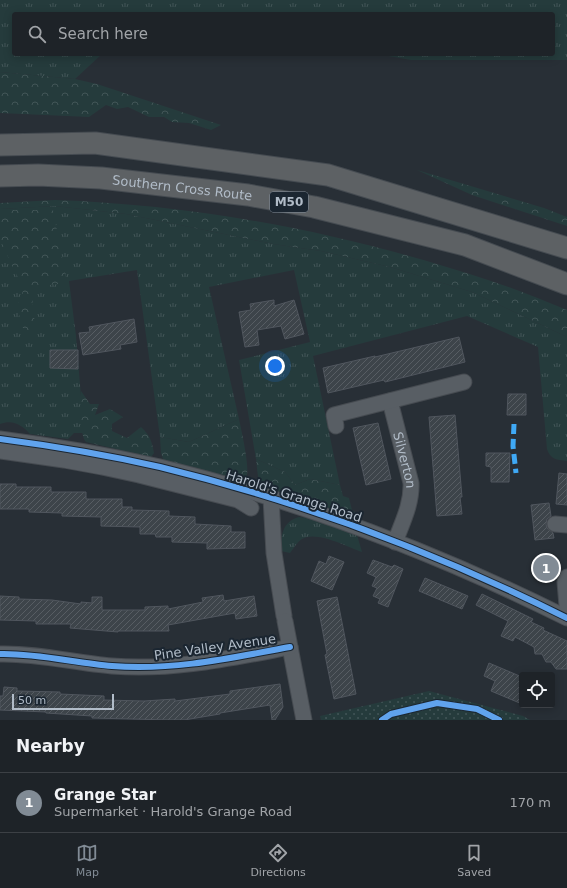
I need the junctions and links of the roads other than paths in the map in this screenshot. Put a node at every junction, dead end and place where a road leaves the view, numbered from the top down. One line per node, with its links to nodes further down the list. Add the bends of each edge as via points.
1 (0, 145): 3 (highway, M50, via 95,144 328,175)
2 (0, 176): 4 (highway, Southern Cross Route / M50, via 101,178 248,195 314,206 465,245)
3 (567, 248)
4 (567, 284)
5 (464, 382): 6 (street)
6 (390, 401): 7 (street, via 334,415); 14 (street, Silverton, via 411,483 409,505)
7 (336, 426)
8 (0, 439): 10 (street, Harold's Grange Road)
9 (0, 451): 10 (street, Harold's Grange Road)
10 (65, 454): 11 (street, Harold's Grange Road)
11 (213, 487): 12 (street, Harold's Grange Road); 13 (street, Harold's Grange Road)
12 (271, 498): 14 (street, Harold's Grange Road); 17 (street, via 274,553)
13 (251, 508)
14 (395, 542): 16 (street, Harold's Grange Road)
15 (567, 577): 16 (street)
16 (566, 612)
17 (290, 647): 18 (street, Pine Valley Avenue, via 213,661 158,667 112,666 20,654); 19 (street)
18 (0, 654)
19 (304, 720)

